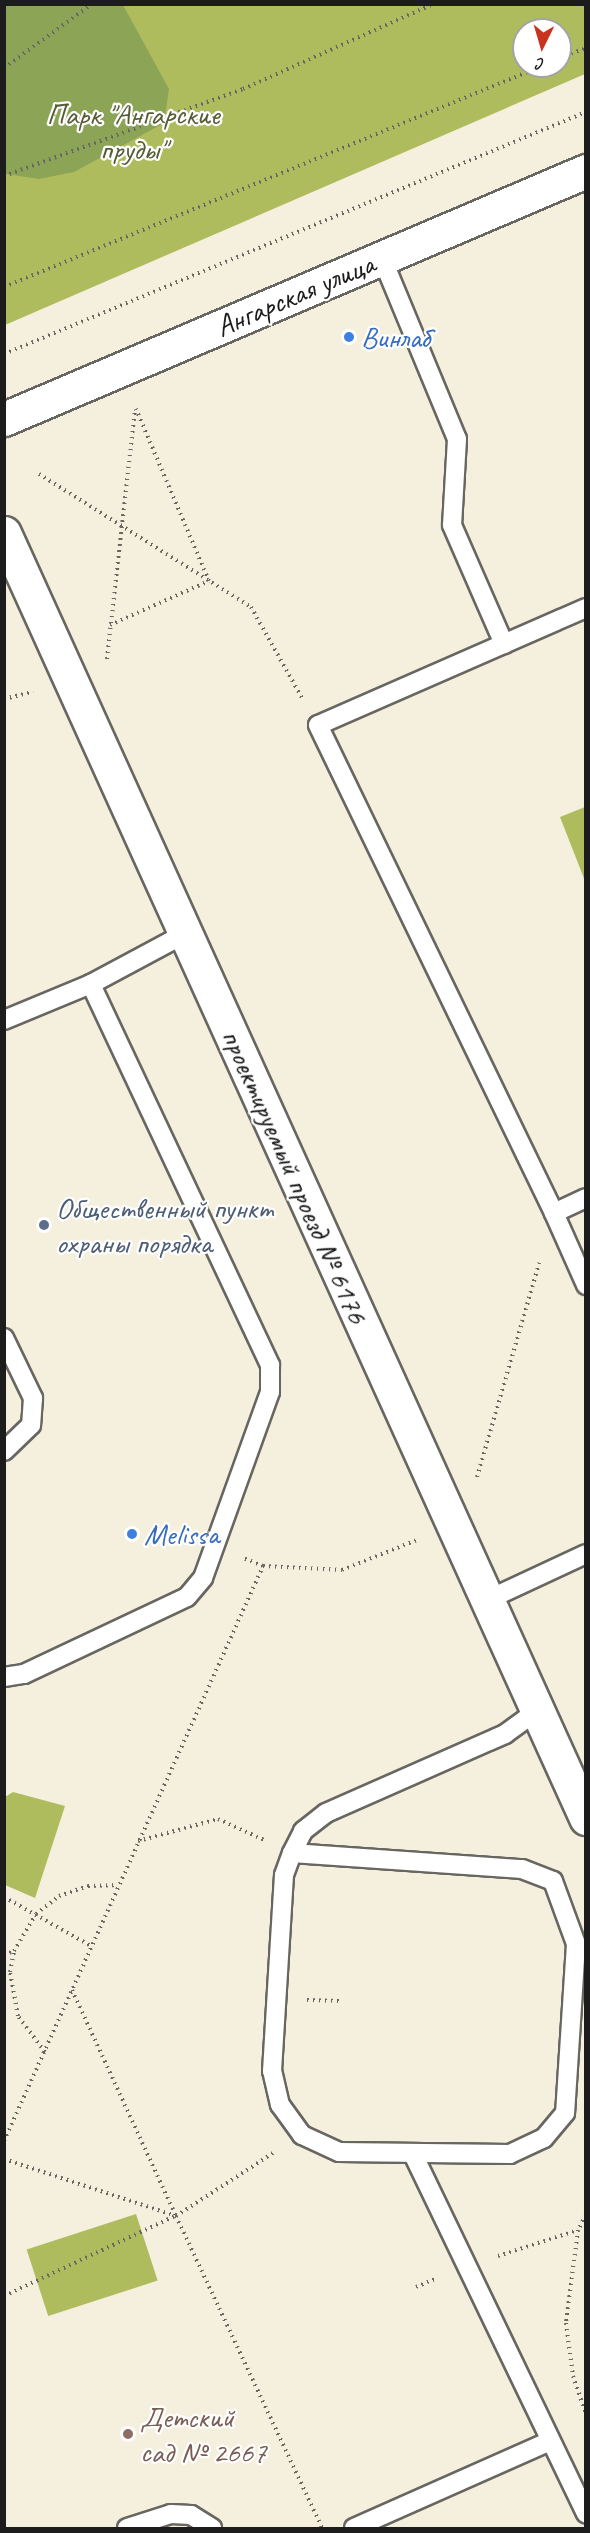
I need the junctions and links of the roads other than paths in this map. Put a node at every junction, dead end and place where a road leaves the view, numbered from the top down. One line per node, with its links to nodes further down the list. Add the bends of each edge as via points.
1 (585, 171): 2 (street, Ангарская улица)
2 (382, 258): 3 (street, Ангарская улица); 6 (lane, via 457,439 452,525)
3 (4, 419)
4 (4, 533): 7 (street, проектируемый проезд № 6176)
5 (585, 608): 6 (lane)
6 (504, 644): 11 (lane, via 318,725)
7 (186, 933): 8 (lane); 16 (street, проектируемый проезд № 6176)
8 (91, 984): 9 (lane); 17 (lane, via 270,1365 270,1392 203,1578 187,1597 24,1674)
9 (4, 1020)
10 (585, 1198): 11 (lane)
11 (554, 1213): 12 (lane)
12 (585, 1285)
13 (4, 1338): 14 (lane, via 33,1398 31,1425)
14 (4, 1451)
15 (585, 1554): 16 (lane)
16 (485, 1601): 18 (street, проектируемый проезд № 6176)
17 (4, 1677)
18 (535, 1712): 19 (street, проектируемый проезд № 6176); 20 (lane, via 505,1734 326,1813 303,1831)
19 (585, 1818)
20 (292, 1853): 21 (lane, via 284,1875 272,2071 280,2105 302,2134 339,2152); 21 (lane, via 522,1869 553,1881 576,1944 565,2113 544,2138 510,2154)
21 (413, 2154): 22 (lane)
22 (550, 2441): 23 (lane); 26 (lane)
23 (585, 2513)
24 (127, 2529): 25 (lane, via 171,2514 191,2515)
25 (212, 2529)
26 (354, 2529)

